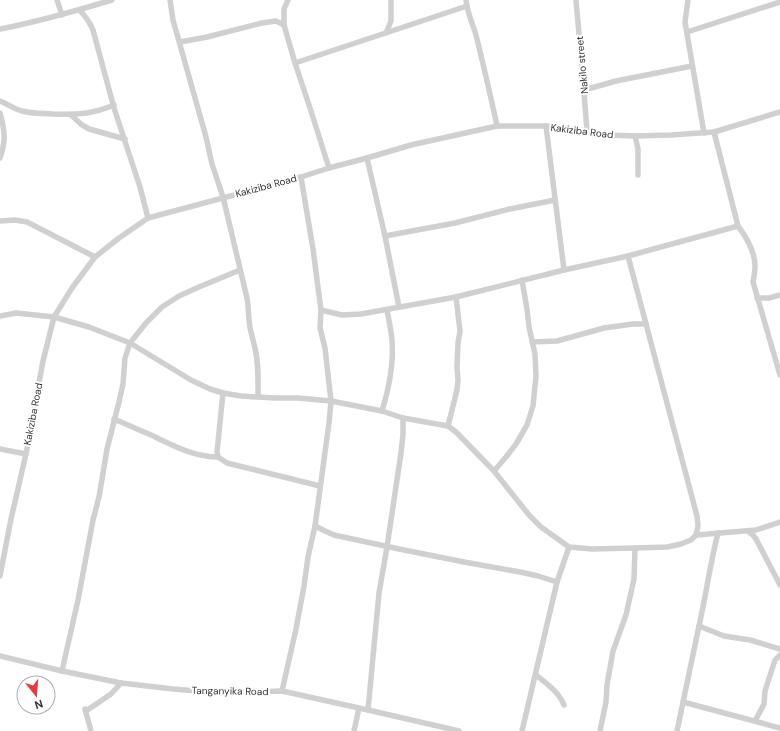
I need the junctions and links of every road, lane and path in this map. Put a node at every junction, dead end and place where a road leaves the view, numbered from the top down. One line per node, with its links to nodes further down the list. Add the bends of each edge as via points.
1 (58, 0): 11 (street)
2 (112, 0): 10 (street)
3 (170, 0): 16 (street)
4 (288, 0): 12 (street, via 284,9)
5 (391, 0): 15 (street, via 391,21)
6 (576, 0): 19 (street, Nakilo street)
7 (688, 0): 14 (street, via 685,22)
8 (780, 2): 14 (street)
9 (466, 3): 15 (street); 27 (street)
10 (79, 10): 11 (street); 21 (street, via 89,20 93,30)
11 (62, 15): 13 (street)
12 (284, 25): 16 (street, via 276,21 262,23); 17 (street)
13 (0, 29)
14 (688, 32): 18 (street)
15 (386, 33): 17 (street)
16 (180, 42): 39 (street)
17 (295, 63): 36 (street)
18 (692, 66): 19 (street); 31 (street)
19 (584, 90): 29 (street, Nakilo street)
20 (0, 101): 24 (street, via 29,113)
21 (114, 105): 24 (street, via 92,113); 33 (street)
22 (780, 112): 25 (street, Kakiziba Road)
23 (0, 113): 34 (street, via 5,140)
24 (72, 115): 33 (street, via 89,129)
25 (772, 115): 26 (street); 30 (street, Kakiziba Road)
26 (780, 119)
27 (497, 126): 28 (street, Kakiziba Road); 35 (street, Kakiziba Road, via 411,145)
28 (546, 126): 29 (street, Kakiziba Road); 40 (street)
29 (587, 131): 32 (street, Kakiziba Road)
30 (714, 132): 31 (street, Kakiziba Road); 43 (street)
31 (704, 133): 32 (street, Kakiziba Road)
32 (635, 136): 37 (street)
33 (124, 139): 41 (street)
34 (0, 158)
35 (367, 158): 36 (street, Kakiziba Road); 44 (street)
36 (329, 168): 38 (street, Kakiziba Road)
37 (638, 175)
38 (302, 177): 39 (street, Kakiziba Road); 54 (street)
39 (223, 197): 41 (street, Kakiziba Road); 47 (street)
40 (555, 200): 44 (street); 48 (street)
41 (148, 218): 46 (street, Kakiziba Road)
42 (0, 221): 46 (street, via 27,222)
43 (738, 226): 45 (street); 52 (street, via 752,247 755,267 753,282)
44 (385, 236): 53 (street)
45 (628, 256): 48 (street); 58 (street)
46 (95, 257): 57 (street, Kakiziba Road)
47 (240, 270): 60 (street, via 199,286 162,307); 63 (street, via 256,355)
48 (564, 270): 49 (street)
49 (522, 280): 51 (street); 59 (street)
50 (780, 295): 52 (street)
51 (456, 296): 53 (street); 68 (street, via 460,331 456,367 458,380)
52 (757, 298): 61 (street)
53 (399, 308): 55 (street)
54 (321, 310): 55 (street, via 342,314); 64 (street, via 320,328)
55 (387, 310): 65 (street, via 392,341 392,367)
56 (0, 316): 57 (street, via 16,313)
57 (54, 317): 60 (street, via 89,326); 70 (street, Kakiziba Road)
58 (646, 324): 59 (street, via 604,328 557,341); 78 (street, via 697,516)
59 (532, 342): 72 (street, via 536,376 533,406 527,425 516,444)
60 (130, 343): 62 (street, via 191,380); 67 (street)
61 (780, 375)
62 (223, 393): 63 (street); 71 (street)
63 (258, 398): 64 (street)
64 (331, 401): 65 (street); 73 (street)
65 (382, 410): 66 (street)
66 (402, 418): 68 (street); 81 (street, via 403,434)
67 (114, 419): 71 (street, via 179,448 200,455); 91 (street)
68 (448, 426): 72 (street)
69 (0, 449): 70 (street)
70 (26, 454): 80 (street, Kakiziba Road)
71 (218, 457): 73 (street, via 227,463)
72 (494, 471): 82 (street, via 529,515)
73 (320, 486): 75 (street)
74 (780, 522): 76 (street)
75 (315, 526): 81 (street, via 334,535); 94 (street)
76 (748, 531): 77 (street); 86 (street, via 756,539)
77 (718, 533): 78 (street); 87 (street)
78 (696, 535): 83 (street, via 691,540 667,547)
79 (0, 542): 80 (street)
80 (7, 543): 84 (street, Kakiziba Road)
81 (387, 547): 85 (street, via 514,571); 98 (street)
82 (569, 547): 83 (street); 85 (street)
83 (635, 548): 105 (street, via 634,579 626,615 613,651)
84 (0, 576)
85 (557, 582): 92 (street)
86 (780, 585)
87 (699, 626): 88 (street, via 724,636); 95 (street)
88 (780, 649)
89 (780, 655): 99 (street, via 775,660 766,686 764,704)
90 (0, 656): 91 (street, Tanganyika Road)
91 (62, 671): 93 (street, Tanganyika Road)
92 (536, 675): 96 (street, via 560,695); 104 (street)
93 (121, 683): 94 (street, Tanganyika Road, via 221,693); 101 (street, via 111,694 85,710)
94 (282, 691): 97 (street, Tanganyika Road)
95 (683, 702): 99 (street); 106 (street)
96 (564, 705)
97 (359, 708): 98 (street, Tanganyika Road); 102 (street)
98 (368, 710): 103 (street, Tanganyika Road)
99 (755, 721): 100 (street)
100 (780, 728)
101 (92, 731)
102 (354, 731)
103 (459, 731)
104 (522, 731)
105 (600, 731)
106 (677, 731)

